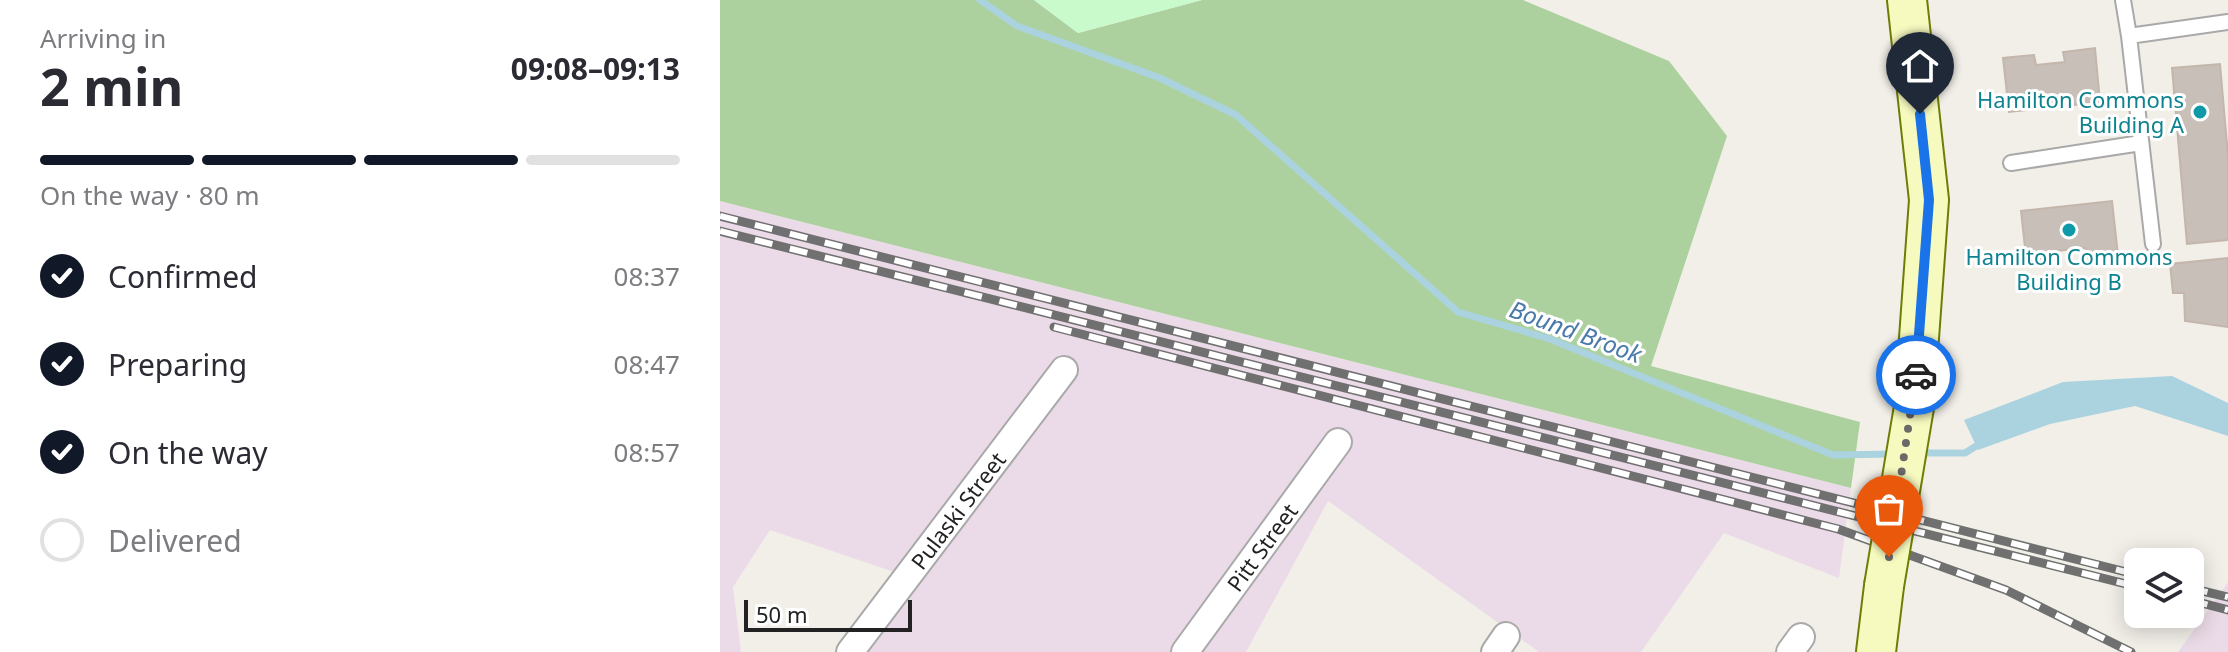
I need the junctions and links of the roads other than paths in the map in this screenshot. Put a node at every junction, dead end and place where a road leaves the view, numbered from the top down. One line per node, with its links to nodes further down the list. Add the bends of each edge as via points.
1 (1907, 0): 12 (main road, bridge, via 1929,200 1914,407)
2 (2123, 0): 4 (lane)
3 (2228, 22): 4 (lane)
4 (2129, 36): 5 (lane)
5 (2141, 143): 6 (lane); 7 (lane)
6 (2011, 163)
7 (2153, 244)
8 (1064, 370): 10 (street, Pulaski Street)
9 (1338, 442): 11 (street, Pitt Street)
10 (850, 652)
11 (1185, 652)
12 (1876, 652)

